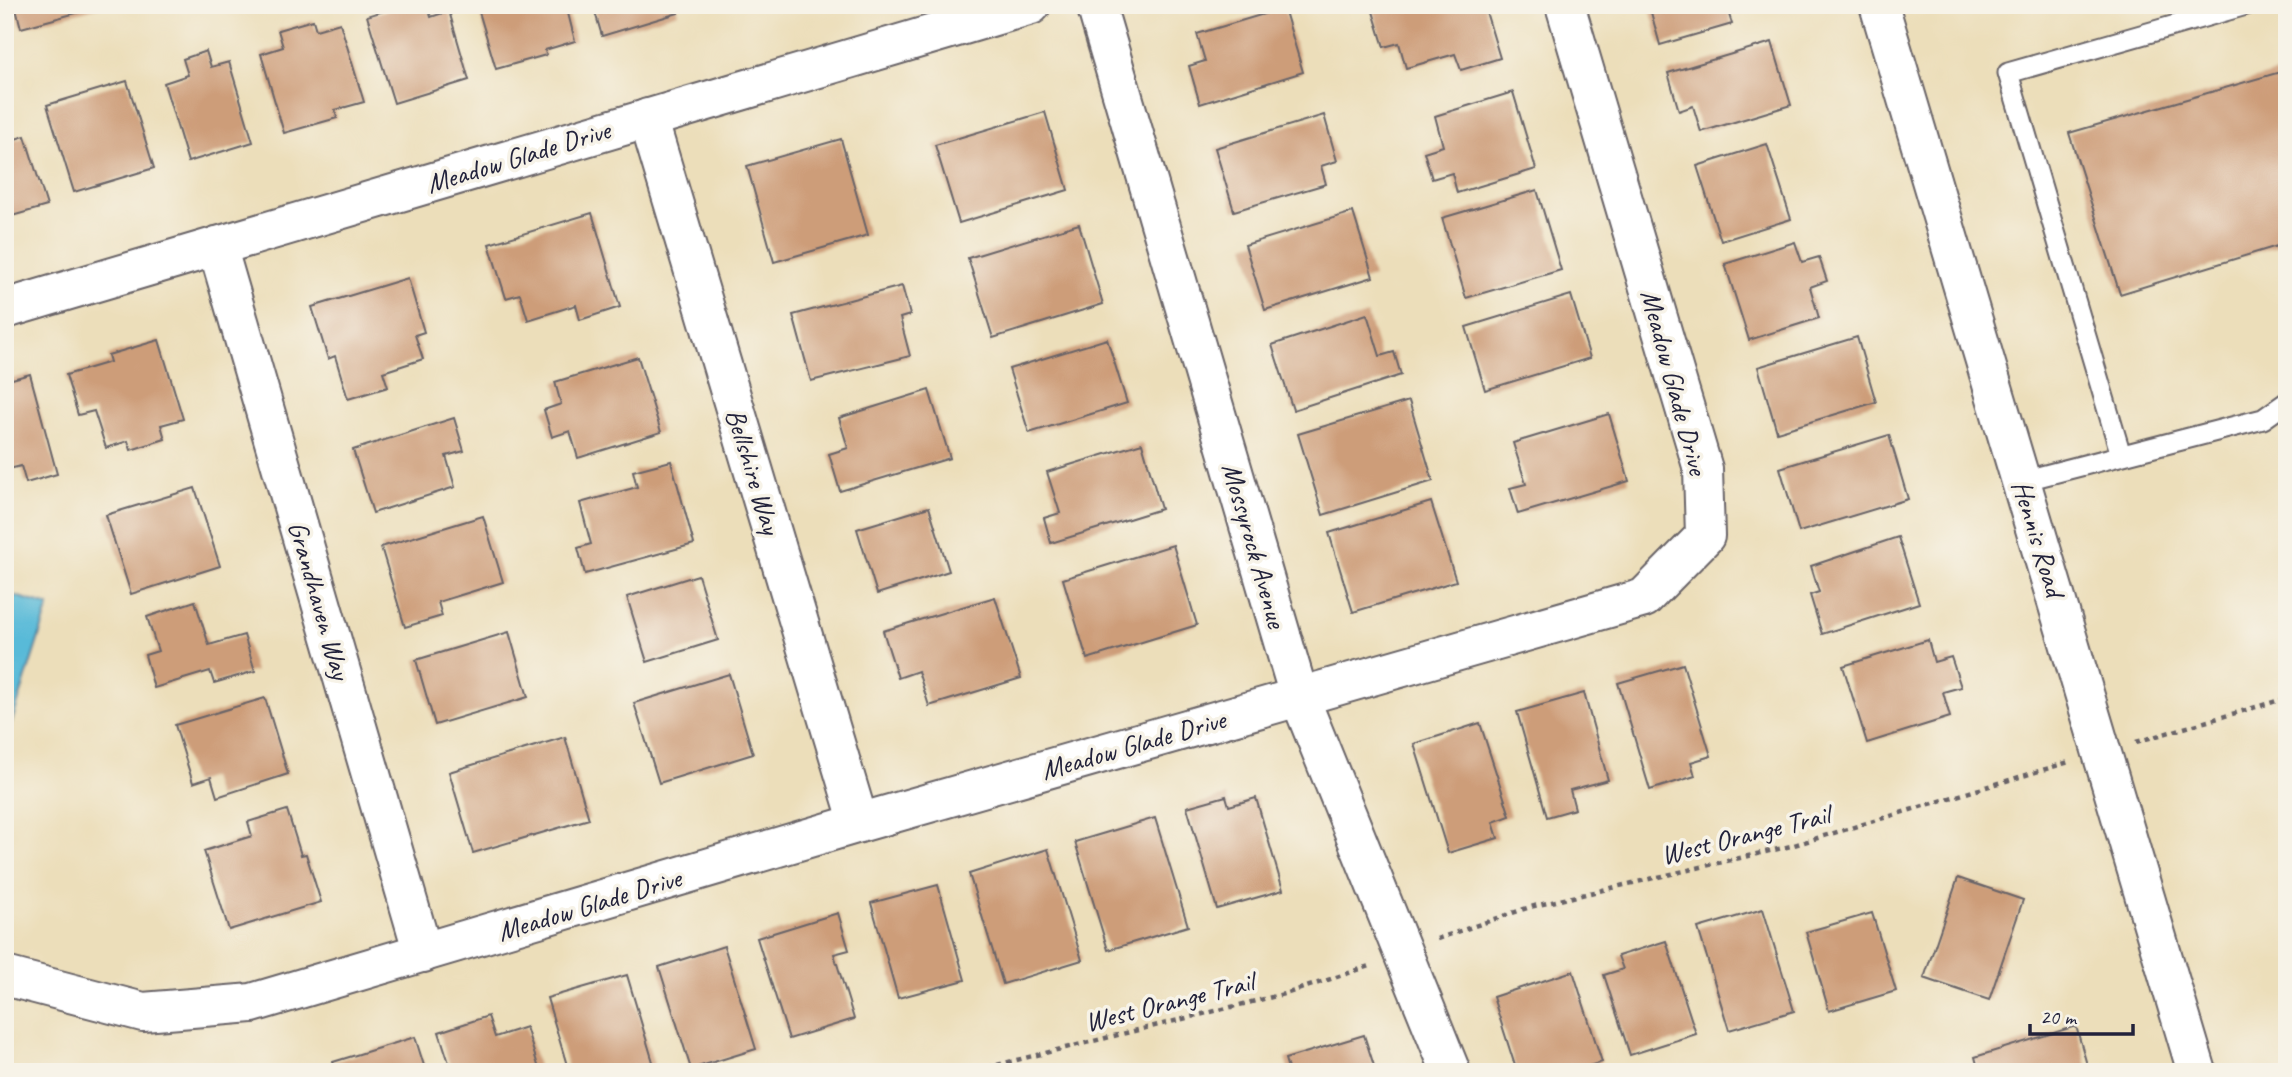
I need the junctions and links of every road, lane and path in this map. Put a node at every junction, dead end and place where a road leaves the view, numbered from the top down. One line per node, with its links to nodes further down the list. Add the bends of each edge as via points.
1 (1031, 5): 6 (street, Meadow Glade Drive)
2 (1096, 5): 12 (street, Mossyrock Avenue)
3 (1565, 5): 12 (street, Meadow Glade Drive, via 1703,469 1705,536 1644,598)
4 (1879, 5): 11 (street, Hennis Road)
5 (2246, 5): 10 (lane, via 2008,74)
6 (648, 118): 7 (street, Meadow Glade Drive); 16 (street, Bellshire Way)
7 (217, 246): 8 (street, Meadow Glade Drive); 18 (street, Grandhaven Way)
8 (5, 309)
9 (2287, 402): 10 (lane, via 2263,419)
10 (2121, 455): 11 (lane)
11 (2022, 481): 23 (street, Hennis Road)
12 (1299, 696): 16 (street, Meadow Glade Drive); 22 (street, Mossyrock Avenue)
13 (2287, 698): 14 (path)
14 (2135, 742)
15 (2076, 760): 17 (path, West Orange Trail, via 1791,846 1530,907)
16 (859, 823): 18 (street, Meadow Glade Drive)
17 (1435, 940)
18 (423, 953): 20 (street, Meadow Glade Drive, via 252,1003 143,1012)
19 (1378, 963): 21 (path, West Orange Trail, via 1288,993)
20 (5, 976)
21 (968, 1072)
22 (1451, 1072)
23 (2197, 1072)

